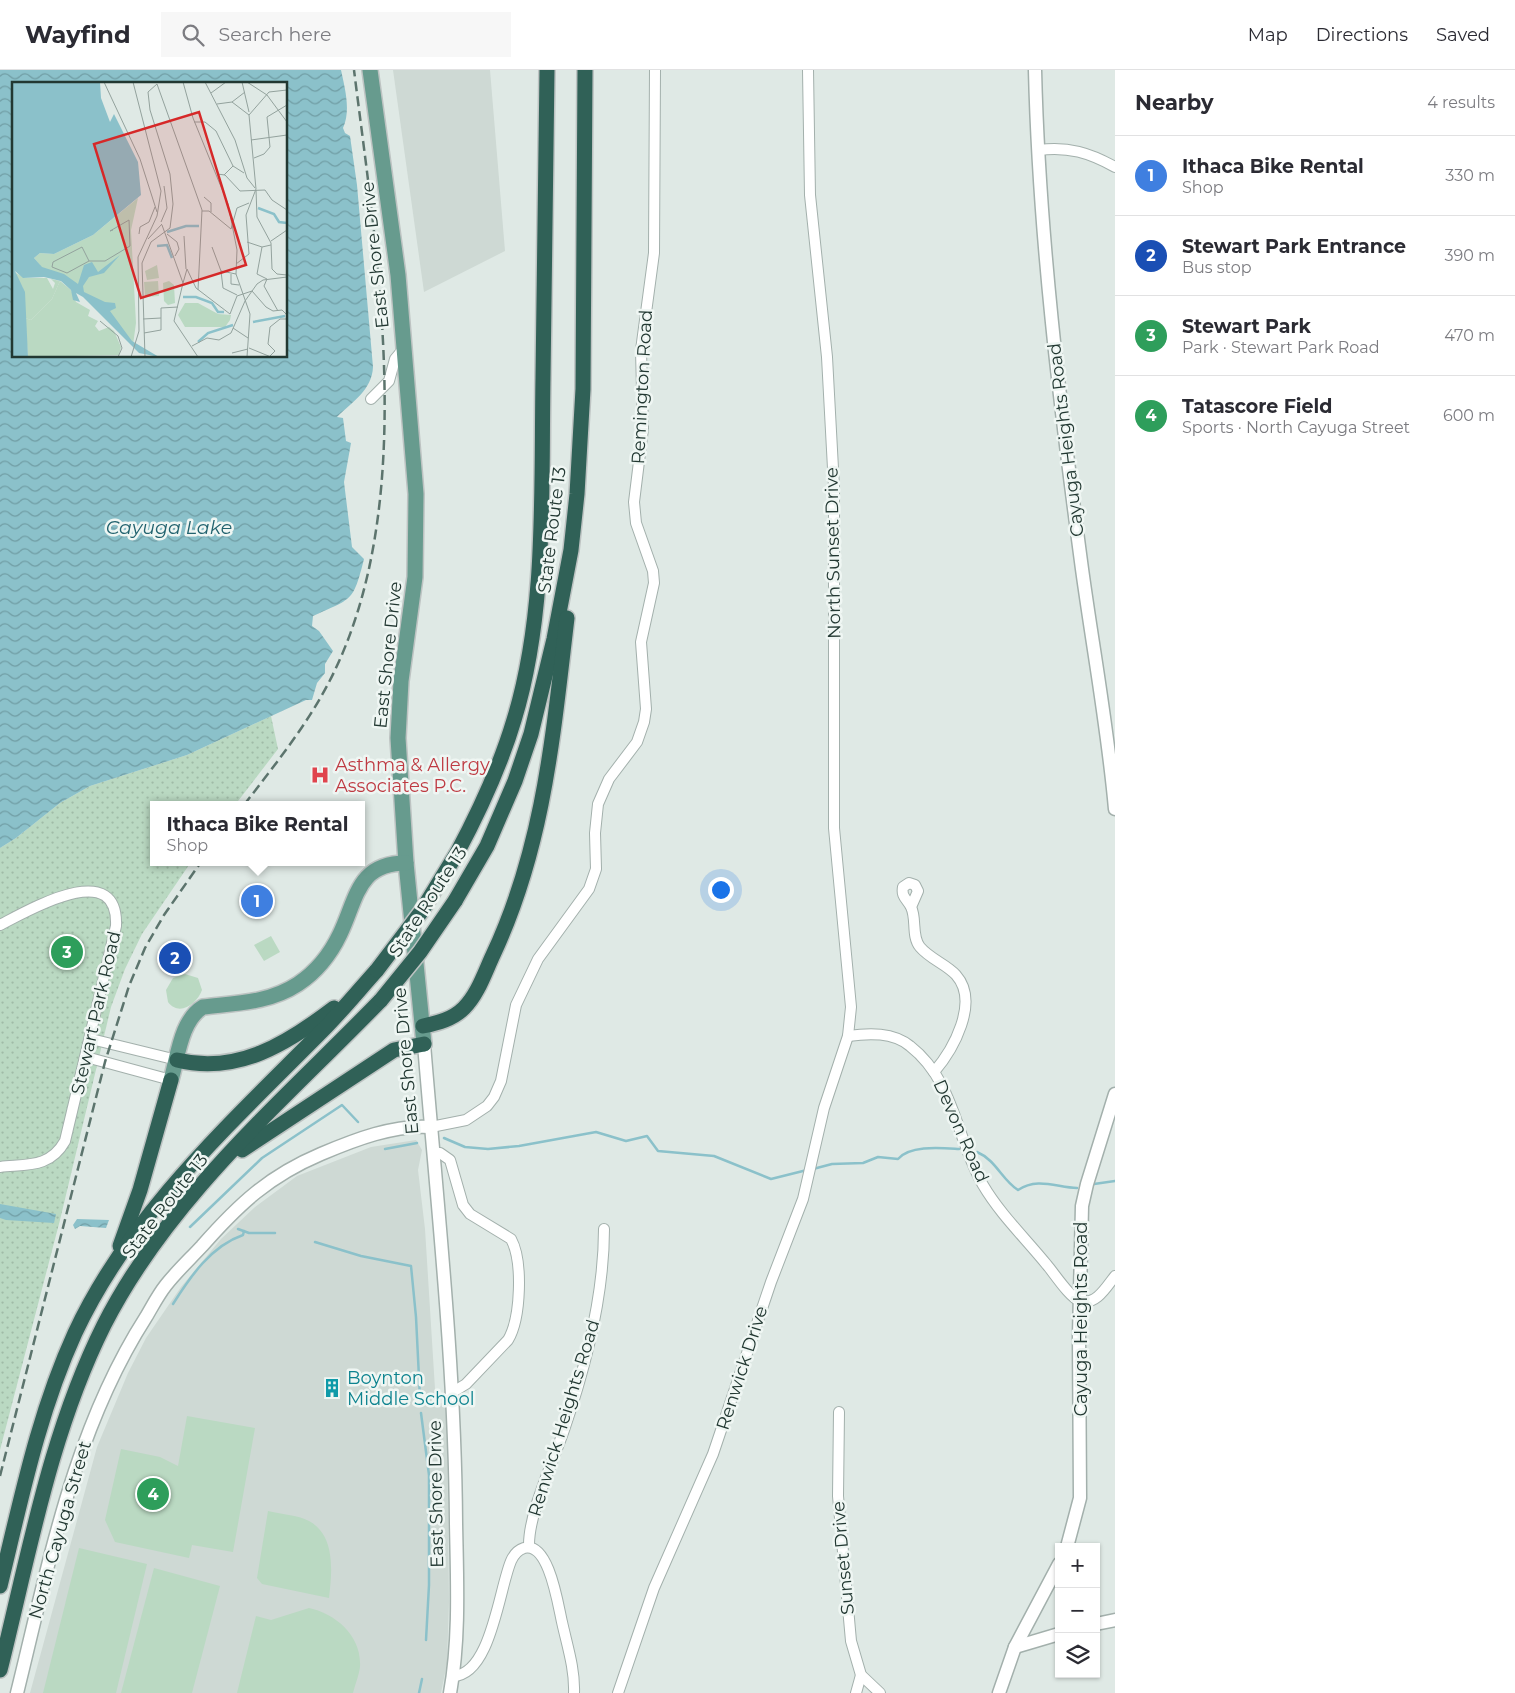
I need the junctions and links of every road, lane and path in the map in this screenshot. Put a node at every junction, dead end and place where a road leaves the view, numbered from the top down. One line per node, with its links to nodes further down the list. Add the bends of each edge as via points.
1 (370, 70): 9 (main road, East Shore Drive)
2 (547, 70): 17 (highway, State Route 13, bridge, via 541,506 533,629 515,719 492,783 457,852 421,912)
3 (585, 70): 11 (highway, State Route 13, via 583,389)
4 (654, 70): 27 (street, Remington Road, via 655,243 641,350 643,423 634,502 636,522 654,583 641,642 644,722 637,742 609,779 598,804 596,869 589,889 545,947 520,996 501,1080 494,1097 487,1106 466,1120)
5 (808, 70): 19 (street, North Sunset Drive, via 810,195 827,357 834,487 834,828 851,1007)
6 (1035, 70): 7 (street, Cayuga Heights Road)
7 (1040, 150): 8 (street, via 1076,150); 12 (street, Cayuga Heights Road, via 1055,352 1074,512)
8 (1115, 167)
9 (404, 348): 10 (street, via 395,359 389,381); 14 (main road, East Shore Drive, via 417,540 398,714)
10 (371, 399)
11 (571, 550): 18 (highway, via 570,597 547,782 528,866 503,935 471,1000 454,1016); 30 (highway, State Route 13, bridge, via 531,734 487,846 420,952 381,1000)
12 (1109, 721): 13 (street, Cayuga Heights Road)
13 (1115, 809)
14 (406, 862): 18 (main road, East Shore Drive); 23 (main road, via 382,866 368,876 354,897 334,946 300,983 265,999 203,1007 191,1017)
15 (911, 907): 24 (street, via 920,947 953,972 964,991 960,1028 951,1050)
16 (0, 924): 20 (street, Stewart Park Road, via 73,891 100,893 113,904 117,914 116,926)
17 (361, 987): 23 (highway, via 290,1040 261,1054 212,1064); 32 (highway, State Route 13, via 324,1030 182,1173)
18 (423, 1026): 21 (main road, East Shore Drive)
19 (848, 1036): 24 (street, Devon Road, via 872,1034 896,1038 911,1046); 51 (street, Renwick Drive, via 824,1108 807,1184 713,1454 654,1588)
20 (91, 1039): 22 (street, Stewart Park Road); 23 (street)
21 (424, 1044): 27 (street, East Shore Drive); 30 (highway, via 394,1050)
22 (86, 1057): 25 (street); 29 (street, Stewart Park Road, via 65,1141 57,1154 39,1163)
23 (177, 1060): 25 (main road)
24 (934, 1072): 34 (street, Devon Road, via 955,1111 984,1186 1062,1284)
25 (171, 1080): 32 (highway, via 140,1190)
26 (1115, 1094): 34 (street, Cayuga Heights Road, via 1082,1206)
27 (431, 1127): 28 (street, East Shore Drive); 48 (street, North Cayuga Street, via 418,1126 371,1136 335,1148 283,1173 234,1210 166,1286 116,1367 83,1445 67,1492)
28 (433, 1154): 35 (street, East Shore Drive); 35 (street, via 440,1153 450,1160 463,1205 470,1214 510,1239 516,1258 517,1313 513,1331 466,1384)
29 (0, 1167)
30 (217, 1168): 45 (highway, State Route 13, via 181,1210 132,1278 90,1355 58,1442)
31 (604, 1229): 38 (street, Renwick Heights Road, via 603,1272 595,1319 567,1422 532,1522)
32 (114, 1263): 40 (highway, State Route 13, via 76,1331 50,1393)
33 (1115, 1276): 34 (street, via 1095,1298)
34 (1080, 1301): 37 (street, Cayuga Heights Road, via 1080,1498)
35 (453, 1392): 47 (street, East Shore Drive, via 457,1586)
36 (840, 1412): 46 (street, Sunset Drive, via 838,1496 851,1641)
37 (1068, 1543)
38 (529, 1547): 47 (street, via 521,1549 512,1559 491,1630 475,1665 466,1673); 50 (street, via 545,1560 557,1598 574,1676)
39 (1055, 1572): 44 (street)
40 (0, 1586)
41 (1115, 1620): 42 (street)
42 (1100, 1623)
43 (1055, 1635): 44 (street)
44 (1015, 1647): 54 (street)
45 (0, 1670)
46 (861, 1675): 52 (street); 53 (street)
47 (453, 1676): 49 (street, East Shore Drive)
48 (17, 1693)
49 (450, 1693)
50 (574, 1693)
51 (618, 1693)
52 (856, 1693)
53 (880, 1693)
54 (999, 1693)

